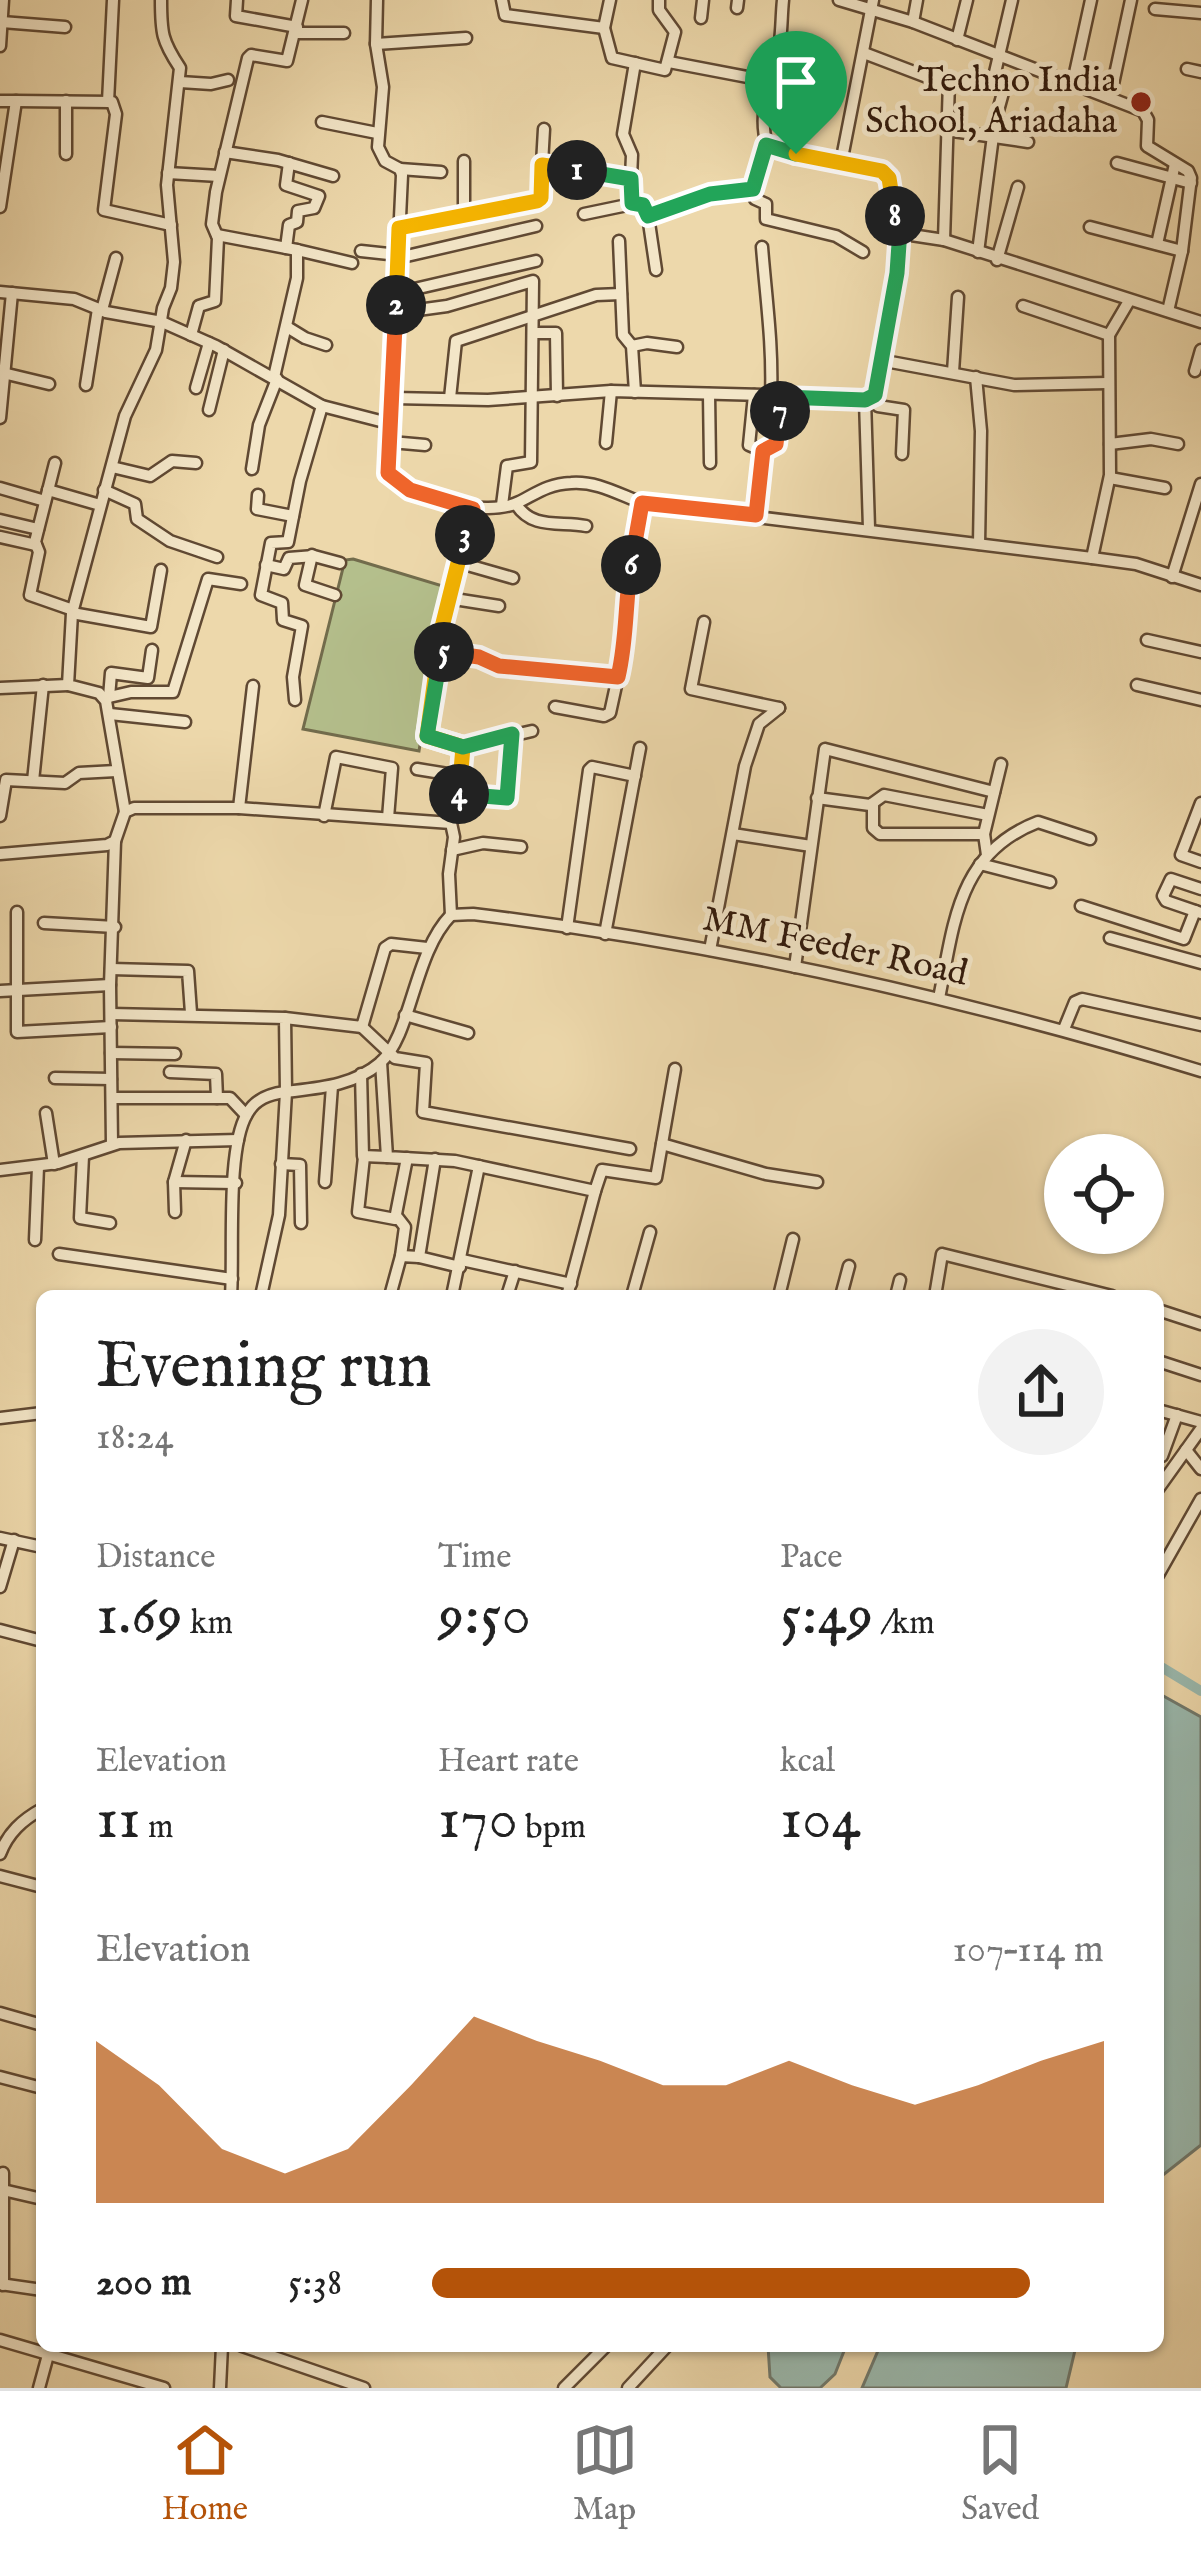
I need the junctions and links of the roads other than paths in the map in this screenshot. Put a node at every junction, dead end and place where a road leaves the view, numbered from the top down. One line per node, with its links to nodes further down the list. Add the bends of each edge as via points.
1 (3, 0): 22 (street)
2 (113, 0): 50 (street)
3 (161, 0): 43 (street, via 160,31)
4 (237, 0): 26 (street, via 236,16)
5 (302, 0): 26 (street)
6 (377, 0): 30 (street)
7 (502, 0): 25 (street, via 505,15)
8 (610, 0): 25 (street)
9 (659, 0): 35 (street, via 675,30)
10 (704, 0): 21 (street)
11 (783, 0): 34 (street)
12 (839, 0): 18 (street)
13 (917, 0): 23 (street)
14 (967, 0): 29 (street)
15 (1012, 0): 33 (street)
16 (1090, 0): 44 (street)
17 (1131, 0): 46 (street)
18 (872, 5): 23 (street); 32 (street)
19 (1155, 9): 20 (street)
20 (1201, 13)
21 (701, 18)
22 (2, 22): 24 (street); 31 (street)
23 (913, 22): 29 (street)
24 (65, 27)
25 (604, 28): 36 (street, via 612,58)
26 (296, 30): 27 (street); 58 (street, via 287,62 248,58)
27 (344, 33)
28 (466, 38): 30 (street)
29 (957, 40): 33 (street)
30 (376, 44): 54 (street, via 383,88)
31 (0, 46)
32 (864, 53): 42 (street); 62 (street)
33 (999, 56): 44 (street); 45 (street)
34 (777, 59): 37 (street); 41 (street)
35 (669, 62): 36 (street, via 667,70); 41 (street)
36 (635, 63): 72 (street, via 623,134)
37 (823, 66)
38 (1187, 69): 39 (street)
39 (1201, 72)
40 (228, 80): 43 (street)
41 (768, 81): 57 (street)
42 (949, 81): 45 (street); 53 (street)
43 (180, 82): 67 (street)
44 (1073, 82): 46 (street)
45 (992, 83): 55 (street, via 1004,89)
46 (1110, 98): 64 (street, via 1144,111 1147,146)
47 (0, 101): 48 (street)
48 (16, 101): 49 (street); 77 (street)
49 (66, 101): 50 (street); 59 (street)
50 (108, 102): 81 (street, via 116,114 104,210)
51 (322, 122): 54 (street)
52 (544, 129): 65 (street)
53 (946, 130): 55 (street); 87 (street)
54 (377, 133): 66 (street, via 382,158)
55 (992, 136): 56 (street); 95 (street)
56 (1028, 142)
57 (766, 145): 62 (street); 75 (street)
58 (225, 152): 61 (street); 69 (street)
59 (66, 154)
60 (464, 161): 79 (street)
61 (289, 163): 70 (street); 91 (street, via 286,185 319,196 289,225)
62 (841, 163): 85 (street, via 886,174)
63 (1117, 163): 71 (street)
64 (1175, 164): 71 (street); 73 (street)
65 (542, 165): 72 (street); 79 (street, via 540,200)
66 (400, 169): 68 (street); 84 (street)
67 (168, 172): 69 (street); 81 (street)
68 (441, 172)
69 (219, 176): 86 (street)
70 (333, 176)
71 (1169, 177): 73 (street); 89 (street)
72 (631, 179): 76 (street)
73 (1191, 183): 93 (street)
74 (1018, 187): 98 (street)
75 (753, 189): 80 (street); 94 (street, via 767,220 836,236)
76 (632, 203): 78 (street); 80 (street)
77 (0, 207)
78 (584, 214)
79 (464, 215): 84 (street)
80 (648, 216): 101 (street)
81 (171, 225): 113 (street, via 174,262)
82 (536, 226): 96 (street)
83 (1090, 227): 89 (street)
84 (399, 228): 96 (street)
85 (898, 232): 87 (street); 124 (street)
86 (217, 235): 91 (street); 116 (street, via 215,301 199,306)
87 (944, 240): 95 (street)
88 (619, 241): 104 (street)
89 (1157, 244): 93 (street)
90 (762, 247): 139 (street)
91 (291, 249): 100 (street); 114 (street, via 297,278)
92 (361, 250): 96 (street)
93 (1182, 250): 109 (street)
94 (863, 252)
95 (978, 252): 98 (street)
96 (398, 256): 103 (street)
97 (116, 258): 108 (street)
98 (997, 260): 106 (street)
99 (536, 261): 103 (street)
100 (352, 263)
101 (656, 270)
102 (6, 292): 108 (street); 126 (street)
103 (397, 293): 110 (street)
104 (622, 294): 111 (street); 120 (street, via 623,335)
105 (958, 297): 127 (street)
106 (1129, 301): 109 (street); 117 (street)
107 (1023, 306): 117 (street)
108 (100, 310): 113 (street); 132 (street)
109 (1168, 311): 112 (street)
110 (396, 314): 111 (street, via 533,280); 140 (street)
111 (533, 318): 115 (street); 141 (street, via 456,341)
112 (1200, 318)
113 (162, 322): 116 (street); 158 (street)
114 (287, 327): 119 (street); 129 (street)
115 (533, 333): 137 (street, via 556,333); 142 (street)
116 (191, 335): 118 (street)
117 (1109, 335): 130 (street)
118 (209, 343): 122 (street); 133 (street)
119 (326, 345)
120 (632, 346): 121 (street); 135 (street)
121 (677, 347)
122 (224, 350): 129 (street); 145 (street)
123 (1201, 350): 125 (street)
124 (880, 360): 127 (street); 143 (street, via 878,388)
125 (1195, 371)
126 (3, 373): 131 (street); 146 (street)
127 (953, 373): 128 (street)
128 (976, 377): 130 (street, via 1014,385); 179 (street)
129 (276, 378): 144 (street); 159 (street)
130 (1108, 383): 150 (street)
131 (49, 384)
132 (86, 386)
133 (196, 388)
134 (611, 391): 135 (street); 137 (street); 149 (street)
135 (635, 392): 136 (street)
136 (709, 394): 138 (street); 157 (street)
137 (557, 395): 142 (street)
138 (754, 395): 139 (street); 153 (street, via 749,445)
139 (777, 396): 143 (street); 153 (street, via 776,444)
140 (394, 398): 141 (street); 147 (street)
141 (450, 398): 142 (street)
142 (531, 398): 170 (street, via 531,462 507,466)
143 (868, 399): 154 (street, via 904,410); 176 (street)
144 (322, 406): 147 (street); 173 (street)
145 (208, 410)
146 (0, 418)
147 (392, 424): 148 (street)
148 (391, 442): 152 (street); 171 (street, via 392,479)
149 (606, 443)
150 (1110, 444): 151 (street); 160 (street)
151 (1178, 444)
152 (425, 446)
153 (763, 451): 172 (street)
154 (902, 454)
155 (55, 463): 165 (street)
156 (196, 463): 158 (street, via 172,461 150,476)
157 (710, 463)
158 (112, 467): 164 (street)
159 (252, 469)
160 (1110, 478): 163 (street); 183 (street)
161 (1201, 484): 188 (street)
162 (0, 488): 165 (street)
163 (1165, 488)
164 (104, 490): 169 (street); 182 (street, via 135,505 136,518 170,541)
165 (47, 495): 169 (street); 177 (street)
166 (258, 495): 173 (street, via 257,509)
167 (642, 503): 168 (street, via 570,483); 172 (street); 201 (street)
168 (516, 504): 170 (street); 175 (street, via 526,518)
169 (100, 505): 195 (street)
170 (502, 505): 171 (street)
171 (473, 509): 184 (street)
172 (756, 515): 176 (street)
173 (293, 516): 186 (street, via 286,544 271,543)
174 (0, 520): 177 (street)
175 (586, 526)
176 (869, 528): 179 (street)
177 (38, 530): 180 (street)
178 (0, 537): 180 (street)
179 (979, 544): 183 (street)
180 (36, 545): 195 (street, via 31,596)
181 (312, 556): 185 (street); 186 (street, via 289,558 284,569); 192 (street, via 305,585)
182 (218, 557)
183 (1092, 558): 188 (street)
184 (457, 562): 189 (street); 193 (street)
185 (340, 563)
186 (266, 566): 208 (street, via 261,597 283,603 283,620 302,626)
187 (161, 570): 195 (street, via 151,627)
188 (1172, 577): 191 (street)
189 (513, 578)
190 (241, 584): 207 (street, via 208,579 173,692)
191 (1201, 585)
192 (335, 595)
193 (448, 598): 194 (street); 199 (street)
194 (499, 607)
195 (72, 612): 203 (street)
196 (704, 622): 236 (street, via 691,689 779,708 759,724)
197 (1147, 640): 200 (street)
198 (152, 650): 207 (street, via 148,678 111,673)
199 (441, 652): 201 (street); 215 (street, via 427,736)
200 (1201, 652)
201 (618, 677): 210 (street, via 608,716)
202 (44, 685): 203 (street); 206 (street); 222 (street)
203 (68, 685): 207 (street)
204 (1137, 685): 209 (street)
205 (253, 686): 228 (street)
206 (0, 688)
207 (107, 697): 211 (street)
208 (295, 700)
209 (1201, 700)
210 (555, 707)
211 (110, 714): 212 (street); 219 (street)
212 (185, 722)
213 (532, 730): 214 (street)
214 (512, 734): 215 (street); 224 (street, via 507,798)
215 (463, 747): 220 (street)
216 (640, 748): 221 (street)
217 (1001, 764): 223 (street)
218 (417, 769): 220 (street)
219 (116, 771): 222 (street); 229 (street)
220 (460, 776): 224 (street)
221 (635, 776): 254 (street, via 589,770); 255 (street)
222 (33, 781): 232 (street, via 5,780)
223 (994, 792): 225 (street, via 829,749); 231 (street)
224 (459, 795): 234 (street)
225 (817, 798): 227 (street); 240 (street)
226 (1201, 803): 235 (street)
227 (873, 804): 231 (street, via 884,795); 237 (street, via 880,834)
228 (238, 808): 229 (street); 230 (street)
229 (125, 812): 239 (street)
230 (324, 815): 233 (street); 233 (street, via 336,757 392,768)
231 (988, 815): 237 (street)
232 (0, 816)
233 (388, 818): 234 (street)
234 (451, 823): 242 (street)
235 (1196, 832): 245 (street, via 1181,855)
236 (734, 834): 240 (street); 258 (street)
237 (984, 834): 244 (street)
238 (1090, 839): 244 (street, via 1038,822)
239 (115, 841): 243 (street); 253 (street)
240 (811, 846): 262 (street)
241 (521, 847): 242 (street)
242 (452, 850): 251 (street)
243 (0, 854)
244 (983, 860): 246 (street); 267 (street, via 960,899)
245 (1201, 862)
246 (1050, 883)
247 (1201, 889): 250 (street, via 1171,879 1164,894)
248 (1081, 906): 250 (street, via 1184,940)
249 (17, 912): 259 (street)
250 (1198, 912)
251 (451, 916): 254 (street, MM Feeder Road); 257 (street)
252 (44, 923): 253 (street)
253 (115, 927): 263 (street)
254 (567, 928): 255 (street, MM Feeder Road)
255 (605, 934): 258 (street, MM Feeder Road)
256 (1110, 938): 261 (street)
257 (427, 948): 269 (street); 273 (street, via 385,948)
258 (710, 950): 262 (street, MM Feeder Road)
259 (16, 951): 260 (street); 265 (street)
260 (0, 952)
261 (1201, 963)
262 (795, 967): 267 (street, MM Feeder Road)
263 (111, 969): 264 (street); 268 (street, via 188,971)
264 (110, 985): 265 (street); 271 (street)
265 (17, 990): 266 (street); 271 (street, via 17,1032)
266 (0, 991)
267 (939, 998): 274 (street, MM Feeder Road)
268 (191, 1013): 270 (street); 271 (street)
269 (405, 1016): 275 (street); 278 (street)
270 (285, 1018): 273 (street); 286 (street)
271 (111, 1021): 276 (street)
272 (1201, 1025): 274 (street, via 1082,999)
273 (362, 1027): 278 (street, via 389,1049)
274 (1064, 1029): 280 (street, MM Feeder Road)
275 (468, 1033)
276 (111, 1053): 277 (street); 284 (street)
277 (175, 1054)
278 (384, 1058): 282 (street); 295 (street, via 426,1063 423,1112); 298 (street)
279 (675, 1070): 294 (street)
280 (1201, 1071)
281 (170, 1072): 288 (street, via 216,1073)
282 (361, 1074): 285 (street); 297 (street)
283 (55, 1078): 284 (street)
284 (111, 1079): 287 (street)
285 (332, 1086): 286 (street); 308 (street)
286 (286, 1092): 290 (street, via 264,1096); 302 (street)
287 (112, 1098): 288 (street); 293 (street)
288 (217, 1098): 290 (street, via 233,1098)
289 (46, 1113): 301 (street)
290 (246, 1115): 291 (street)
291 (238, 1140): 292 (street); 307 (street)
292 (186, 1141): 293 (street); 306 (street)
293 (112, 1144): 296 (street)
294 (662, 1144): 309 (street); 310 (street, via 653,1180 603,1169)
295 (629, 1149)
296 (82, 1156): 301 (street); 314 (street, via 80,1217)
297 (364, 1157): 298 (street); 312 (street, via 358,1212)
298 (387, 1157): 299 (street)
299 (407, 1158): 300 (street); 312 (street)
300 (435, 1159): 303 (street); 320 (street)
301 (54, 1164): 304 (street)
302 (280, 1164): 313 (street, via 300,1165); 327 (street, via 279,1215)
303 (479, 1166): 310 (street); 321 (street)
304 (38, 1167): 305 (street); 317 (street)
305 (0, 1170)
306 (174, 1182): 307 (street); 311 (street)
307 (236, 1183): 324 (street)
308 (325, 1183)
309 (817, 1183)
310 (595, 1191): 331 (street)
311 (175, 1212)
312 (398, 1217): 319 (street, via 405,1227)
313 (301, 1222)
314 (110, 1223)
315 (650, 1232): 332 (street)
316 (793, 1239): 333 (street)
317 (35, 1240)
318 (59, 1254): 324 (street)
319 (401, 1256): 320 (street); 328 (street)
320 (418, 1257): 321 (street)
321 (461, 1263): 323 (street); 329 (street)
322 (849, 1267): 334 (street)
323 (515, 1271): 330 (street); 331 (street)
324 (232, 1279): 326 (street)
325 (901, 1280): 335 (street)
326 (231, 1290)
327 (262, 1290)
328 (392, 1290)
329 (454, 1290)
330 (509, 1290)
331 (569, 1290)
332 (634, 1290)
333 (780, 1290)
334 (843, 1290)
335 (898, 1290)
336 (936, 1290): 337 (street, via 946,1254)
337 (1088, 1290)
338 (1164, 1312): 339 (street)
339 (1201, 1324)
340 (1164, 1362): 341 (street)
341 (1201, 1375)
342 (1164, 1412): 344 (street)
343 (36, 1414): 345 (street)
344 (1177, 1415): 346 (street); 347 (street)
345 (0, 1418)
346 (1201, 1426): 349 (street)
347 (1164, 1446)
348 (1164, 1455): 349 (street)
349 (1182, 1456): 350 (street); 351 (street)
350 (1201, 1469)
351 (1164, 1481)
352 (1201, 1499): 356 (street)
353 (0, 1538): 354 (street)
354 (14, 1540): 355 (street); 357 (street)
355 (36, 1545)
356 (1164, 1564)
357 (0, 1587)
358 (0, 1630): 359 (street)
359 (36, 1639)
360 (36, 1813): 361 (street)
361 (0, 1854)
362 (0, 1876): 363 (street)
363 (36, 1885)
364 (0, 2013): 365 (street)
365 (36, 2024)
366 (0, 2077): 367 (street)
367 (36, 2086)
368 (3, 2173): 369 (street)
369 (3, 2190): 370 (street); 371 (street)
370 (36, 2198)
371 (1, 2284): 372 (street)
372 (36, 2289)
373 (0, 2340): 374 (street)
374 (36, 2350)
375 (41, 2352): 380 (street)
376 (222, 2352): 384 (street)
377 (259, 2352): 385 (street)
378 (600, 2352): 386 (street)
379 (661, 2352): 387 (street)
380 (48, 2354): 381 (street); 382 (street)
381 (130, 2383): 383 (street)
382 (39, 2388)
383 (164, 2388)
384 (220, 2388)
385 (364, 2388)
386 (564, 2388)
387 (628, 2388)

